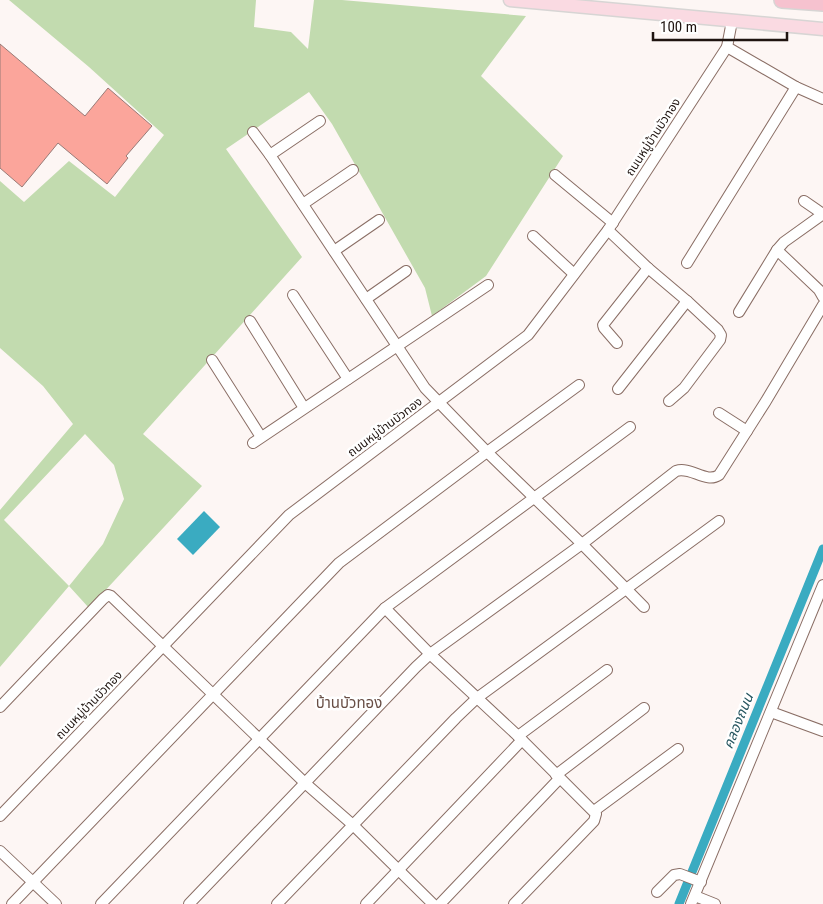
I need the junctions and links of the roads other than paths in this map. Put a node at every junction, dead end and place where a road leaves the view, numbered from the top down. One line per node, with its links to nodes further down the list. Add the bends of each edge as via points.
1 (510, 0): 4 (main road)
2 (782, 0): 3 (highway)
3 (823, 3)
4 (732, 21): 5 (main road); 6 (street, ถนนหมู่บ้านบัวทอง)
5 (823, 29)
6 (726, 47): 7 (street); 18 (street, ถนนหมู่บ้านบัวทอง)
7 (796, 88): 8 (street); 22 (street)
8 (823, 99)
9 (320, 121): 11 (street)
10 (253, 132): 11 (street)
11 (270, 155): 15 (street)
12 (353, 170): 15 (street)
13 (555, 176): 18 (street)
14 (804, 201): 16 (street)
15 (303, 204): 21 (street)
16 (823, 214): 20 (street)
17 (379, 220): 21 (street)
18 (610, 226): 23 (street); 25 (street, ถนนหมู่บ้านบัวทอง)
19 (533, 236): 25 (street)
20 (777, 250): 28 (street); 32 (street)
21 (334, 251): 29 (street)
22 (687, 263)
23 (648, 268): 30 (street); 34 (street, via 603,325)
24 (406, 271): 29 (street)
25 (574, 274): 40 (street, ถนนหมู่บ้านบัวทอง, via 528,334)
26 (488, 285): 35 (street)
27 (293, 295): 37 (street)
28 (823, 297)
29 (366, 299): 35 (street)
30 (687, 301): 39 (street); 41 (street, via 721,335 684,388)
31 (823, 305): 45 (street)
32 (739, 312)
33 (250, 321): 42 (street)
34 (617, 343)
35 (397, 346): 37 (street); 40 (street, via 425,388)
36 (212, 360): 42 (street, via 257,440)
37 (348, 379): 42 (street)
38 (579, 385): 46 (street)
39 (618, 389)
40 (439, 402): 46 (street); 54 (street, ถนนหมู่บ้านบัวทอง, via 289,515)
41 (669, 402)
42 (304, 408)
43 (719, 412): 45 (street)
44 (630, 428): 47 (street)
45 (747, 431): 49 (street, via 716,477 676,471)
46 (486, 452): 47 (street); 57 (street, via 339,563)
47 (533, 499): 49 (street); 53 (street)
48 (719, 521): 51 (street)
49 (582, 544): 51 (street); 55 (street)
50 (823, 585): 61 (street)
51 (626, 589): 52 (street); 58 (street)
52 (644, 607)
53 (385, 608): 55 (street); 63 (street)
54 (164, 645): 57 (street); 59 (street, via 108,595); 69 (street, ถนนหมู่บ้านบัวทอง)
55 (430, 654): 58 (street); 67 (street)
56 (607, 670): 64 (street)
57 (214, 693): 63 (street); 74 (street)
58 (477, 698): 64 (street); 70 (street)
59 (0, 708)
60 (644, 708): 66 (street)
61 (771, 712): 62 (street); 73 (street)
62 (823, 731)
63 (259, 738): 67 (street); 79 (street)
64 (520, 738): 66 (street); 72 (street)
65 (678, 749): 68 (street)
66 (558, 777): 68 (street); 84 (street)
67 (305, 782): 70 (street); 80 (street)
68 (594, 811): 85 (street, via 594,821)
69 (0, 816)
70 (353, 826): 72 (street); 81 (street)
71 (0, 851): 74 (street)
72 (398, 870): 82 (street); 83 (street)
73 (696, 881): 75 (street, via 680,874 674,875); 76 (street)
74 (34, 882): 77 (street); 78 (street)
75 (657, 892)
76 (693, 900): 86 (street)
77 (12, 904)
78 (56, 904)
79 (101, 904)
80 (189, 904)
81 (277, 904)
82 (366, 904)
83 (433, 904)
84 (440, 904)
85 (514, 904)
86 (715, 904)

